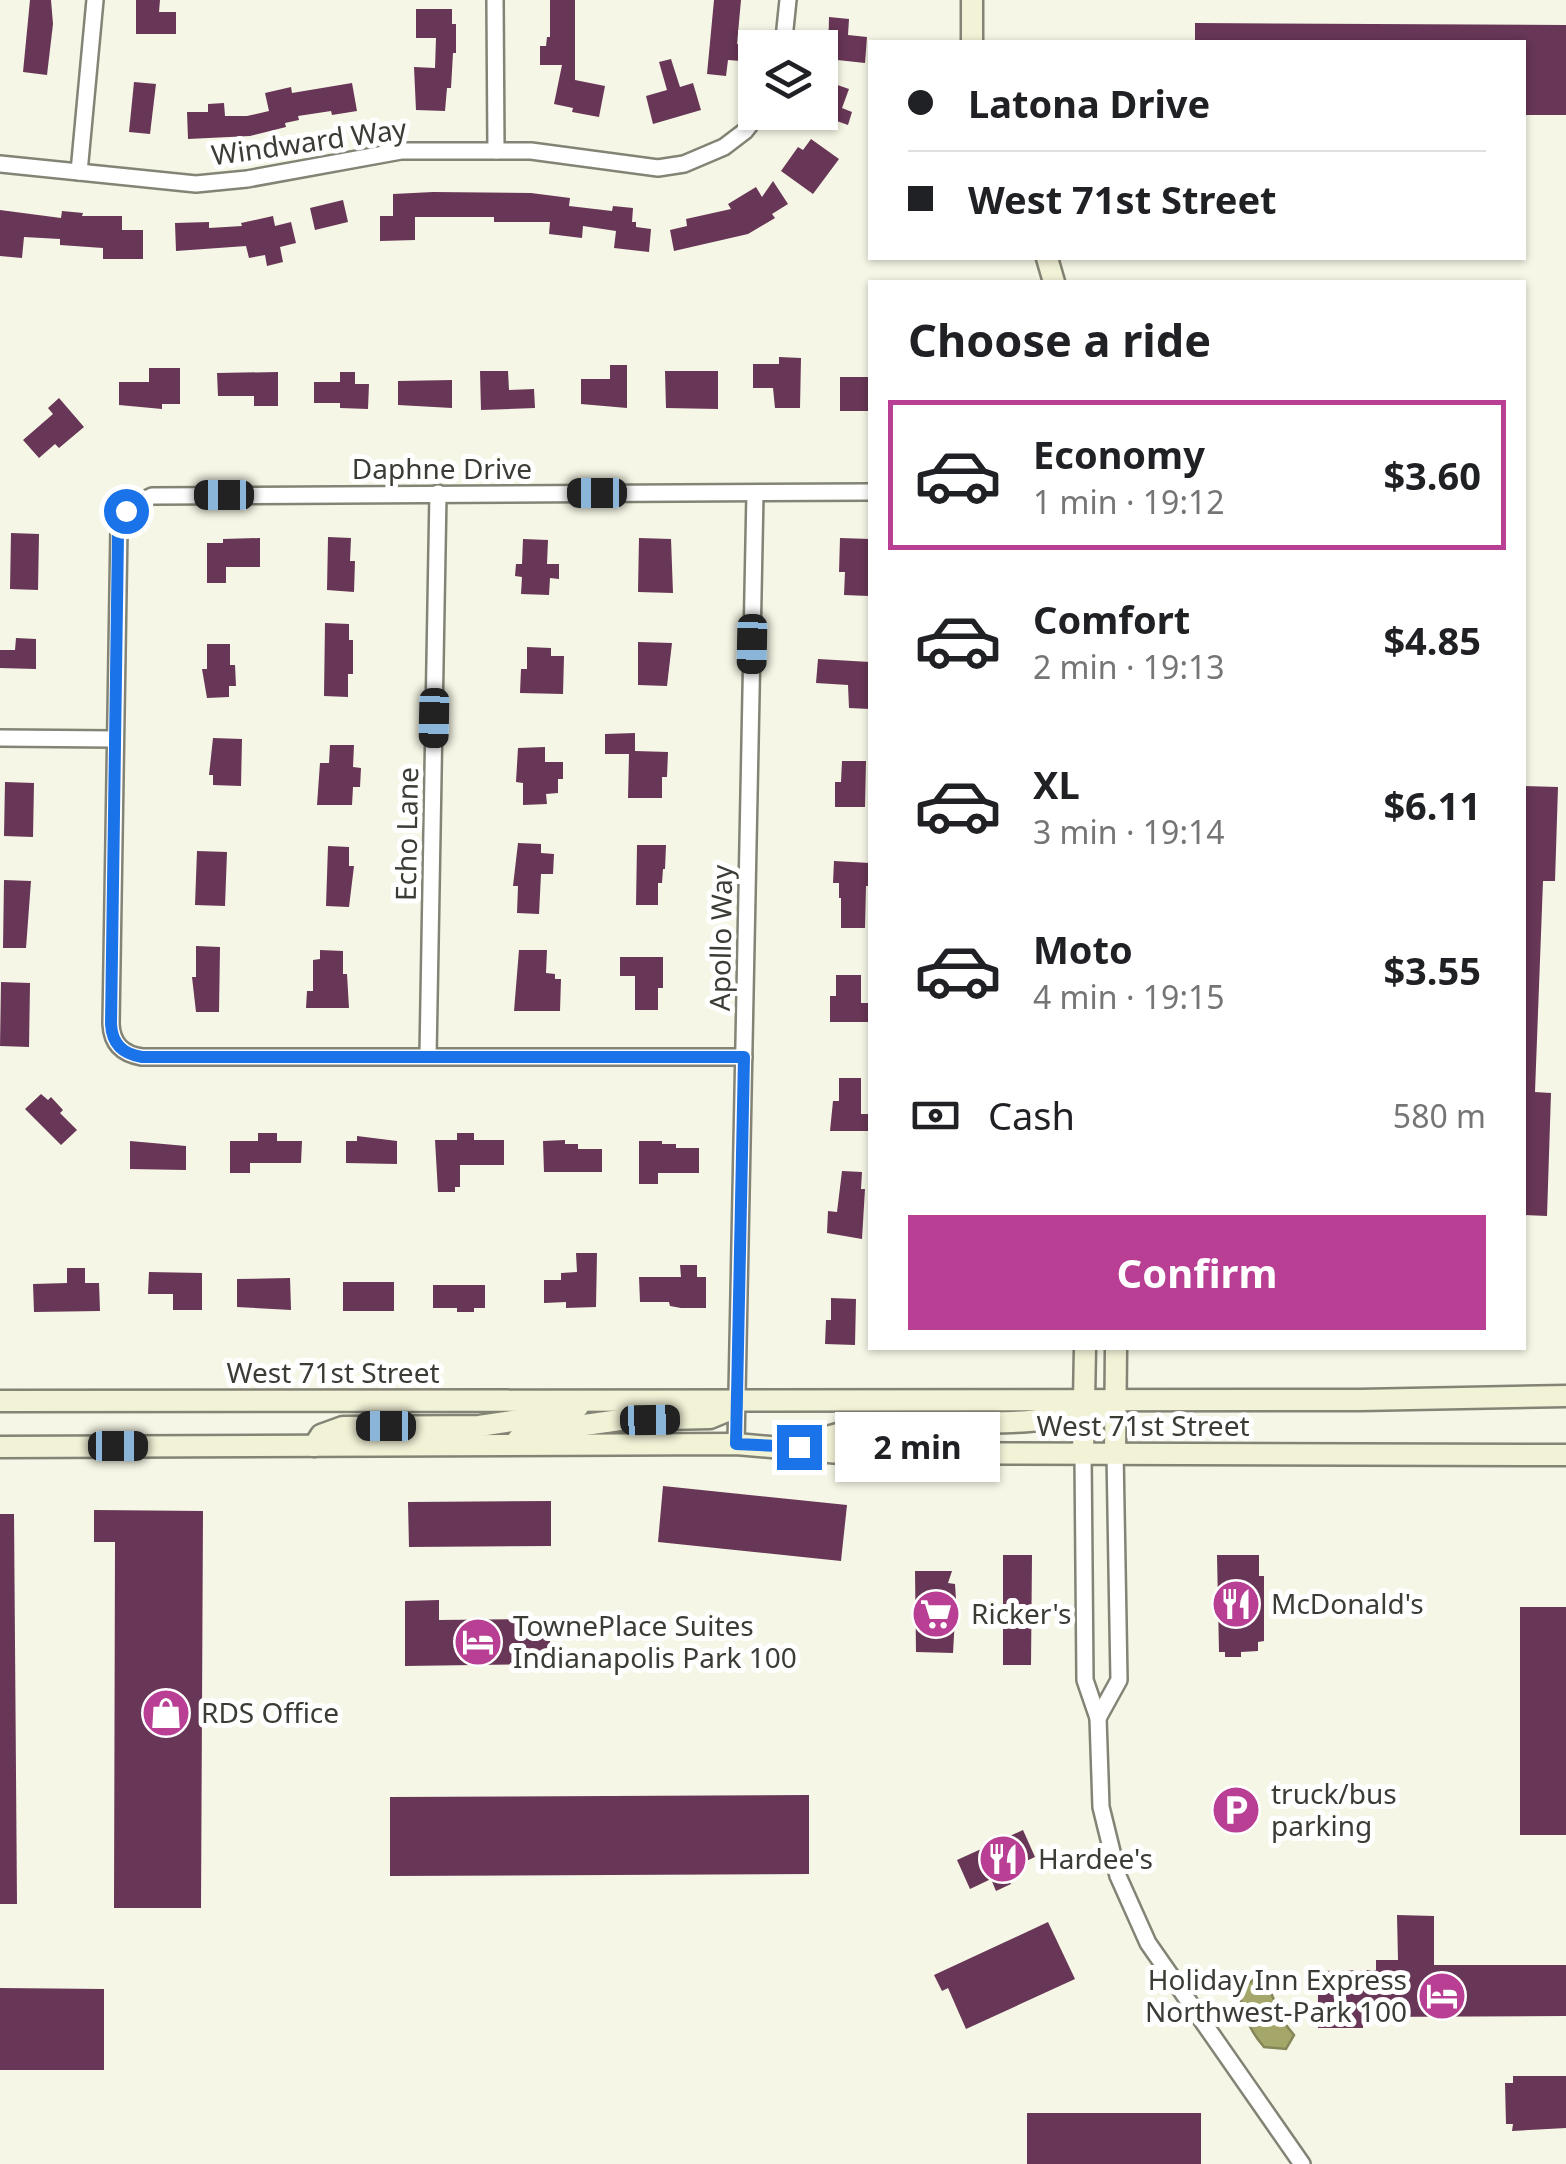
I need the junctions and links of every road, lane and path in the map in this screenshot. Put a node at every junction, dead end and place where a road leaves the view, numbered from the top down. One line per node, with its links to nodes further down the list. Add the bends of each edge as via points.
1 (95, 0): 10 (street)
2 (496, 0): 8 (street)
3 (788, 0): 5 (street)
4 (972, 0): 6 (main road)
5 (785, 30)
6 (972, 40)
7 (744, 130): 8 (street, Windward Way, via 701,159 658,168 554,152)
8 (496, 151): 10 (street, Windward Way, via 401,151 196,184)
9 (0, 164): 10 (street, Windward Way)
10 (78, 172)
11 (868, 492): 13 (street, Daphne Drive)
12 (438, 493): 13 (street, Daphne Drive); 15 (street, Daphne Drive, via 152,496 136,502 118,535); 16 (street, Echo Lane)
13 (755, 493): 17 (street, Apollo Way)
14 (0, 738): 15 (street)
15 (114, 739): 16 (street, via 111,1024 120,1048 142,1057)
16 (428, 1056): 17 (street)
17 (744, 1057): 22 (street, Apollo Way)
18 (1085, 1350): 25 (main road)
19 (1116, 1350): 23 (main road)
20 (1566, 1396): 23 (main road, West 71st Street)
21 (598, 1400): 22 (main road, West 71st Street); 24 (main road, West 71st Street); 27 (main road, via 478,1426 342,1426 320,1435)
22 (738, 1400): 25 (main road, West 71st Street); 26 (street, Apollo Way); 29 (main road, via 710,1418 587,1424)
23 (1115, 1400): 25 (main road, West 71st Street); 32 (main road)
24 (0, 1401)
25 (1084, 1407): 30 (main road, via 1028,1421 898,1422 838,1431); 31 (main road)
26 (736, 1444): 29 (main road, West 71st Street); 30 (main road, West 71st Street)
27 (314, 1446): 28 (main road, West 71st Street); 29 (main road, West 71st Street)
28 (0, 1447)
29 (487, 1447)
30 (799, 1447): 31 (main road, West 71st Street, via 840,1453)
31 (1083, 1453): 32 (main road, West 71st Street); 34 (street, via 1085,1680)
32 (1115, 1453): 33 (main road, West 71st Street); 34 (street, via 1119,1680)
33 (1566, 1454)
34 (1098, 1718): 35 (street, via 1101,1807 1133,1914)
35 (1302, 2164)

